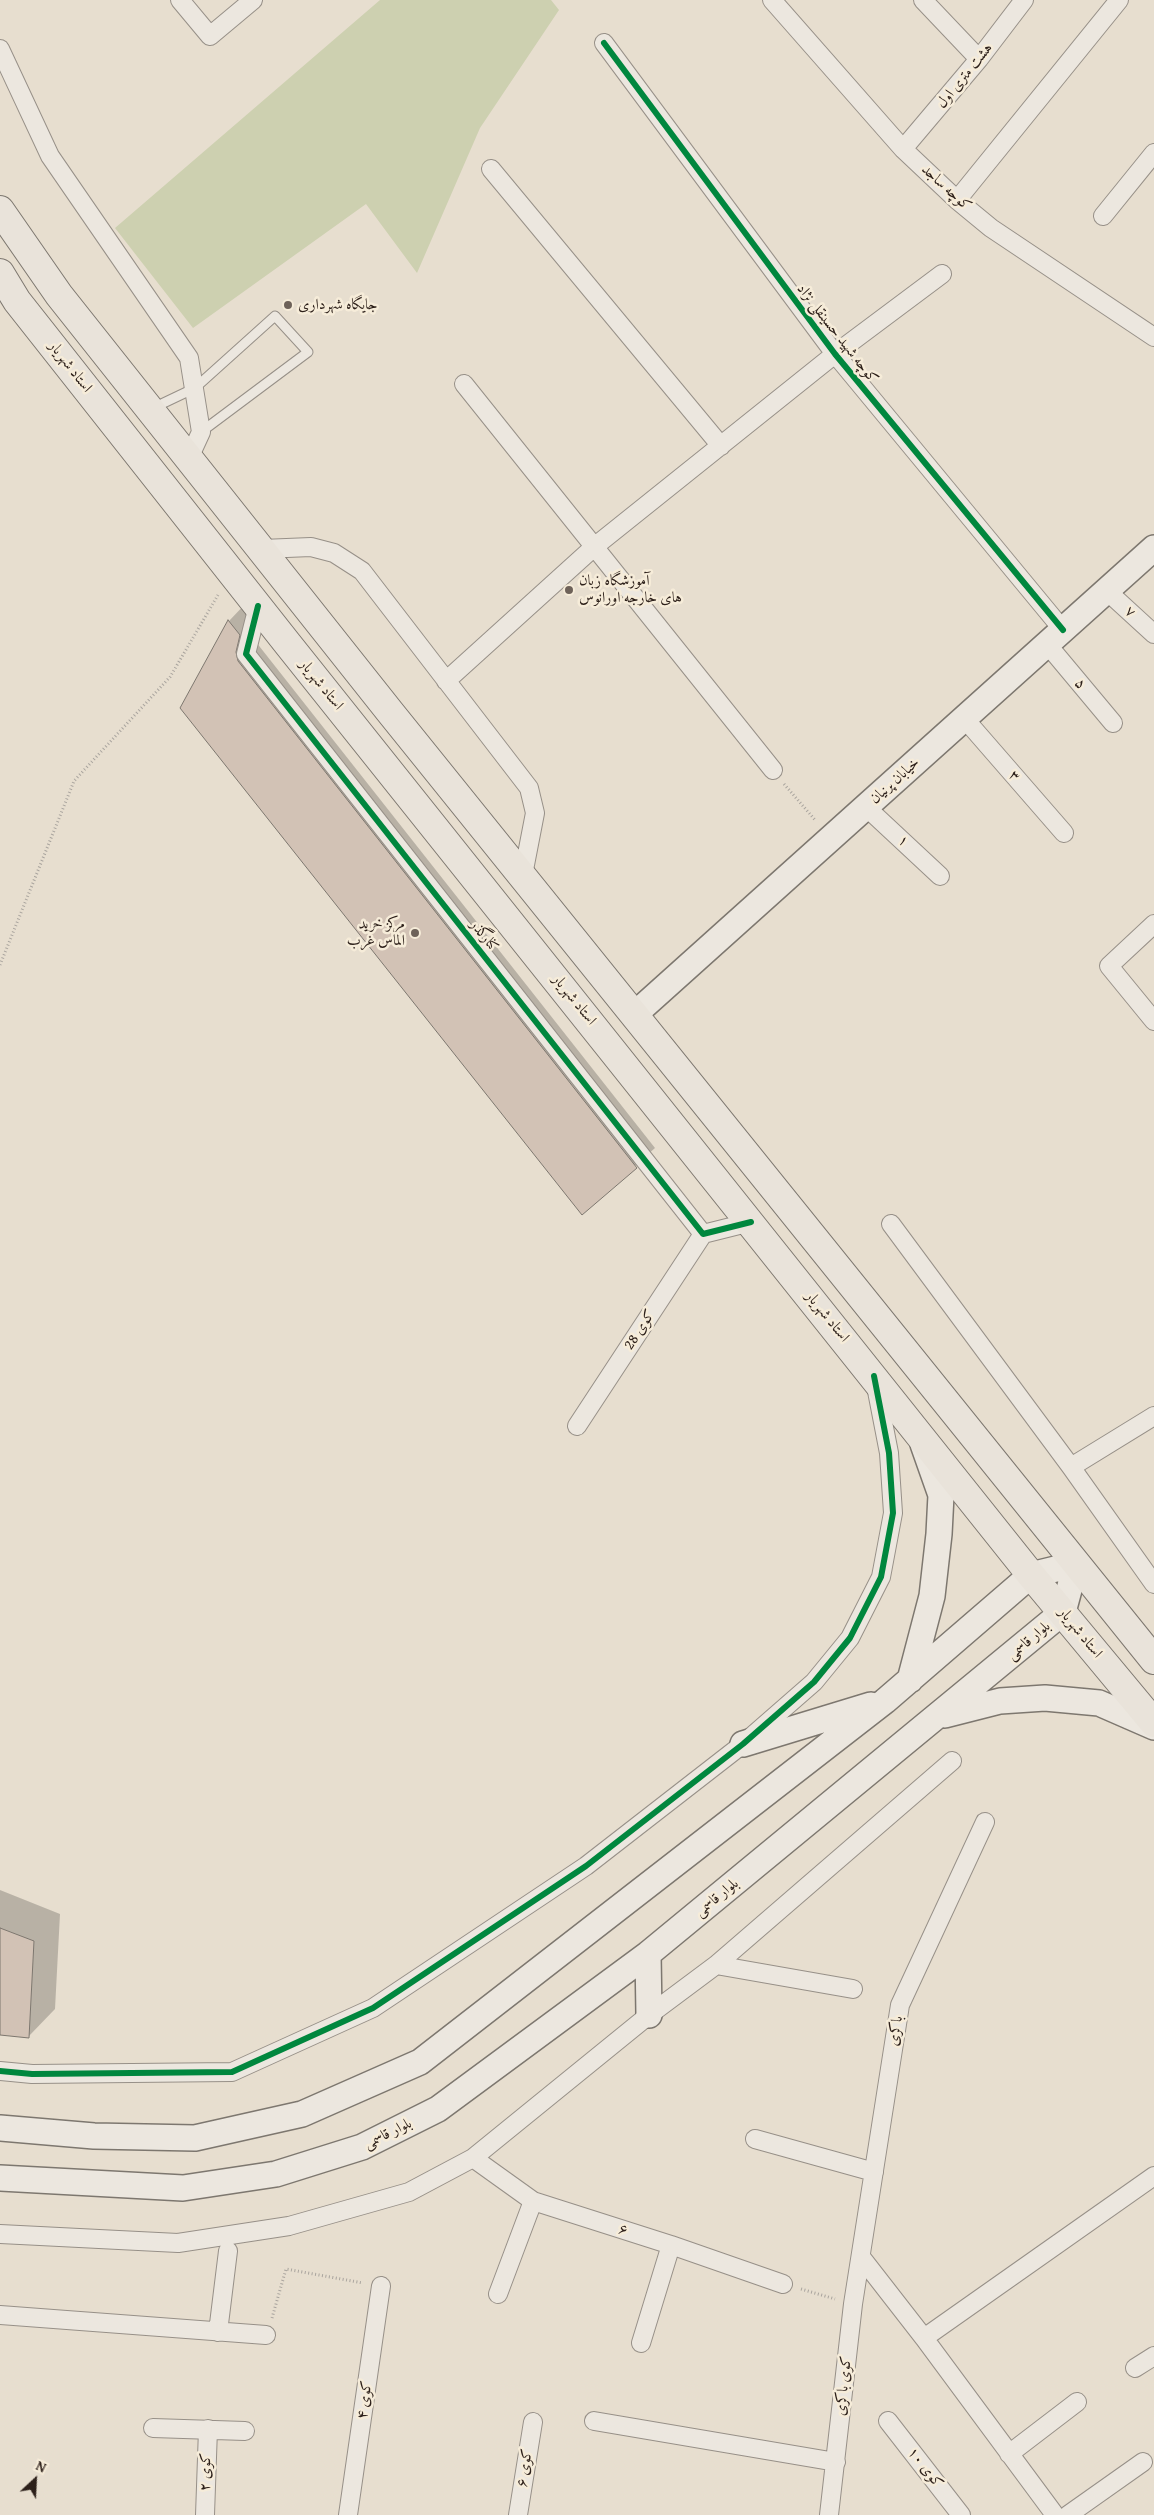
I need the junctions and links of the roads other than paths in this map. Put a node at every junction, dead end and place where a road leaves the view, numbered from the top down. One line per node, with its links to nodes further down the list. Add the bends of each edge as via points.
1 (180, 0): 2 (street, via 210,36)
2 (253, 0)
3 (772, 0): 10 (street, کوچه ساجد)
4 (923, 0): 9 (street)
5 (1024, 0): 9 (street, هشت متری اول)
6 (1119, 0): 13 (street)
7 (604, 43): 19 (street, کوچه شهید حسینقلی نژاد)
8 (0, 49): 21 (street, via 50,156 190,358)
9 (979, 59): 10 (street, هشت متری اول)
10 (903, 149): 13 (street, کوچه ساجد)
11 (1154, 153): 15 (street)
12 (491, 169): 24 (street)
13 (957, 200): 18 (street, کوچه ساجد, via 991,228)
14 (0, 210): 22 (main road, via 59,295)
15 (1103, 216)
16 (0, 273): 30 (main road, استاد شهریار)
17 (942, 274): 19 (street)
18 (1154, 337)
19 (835, 354): 24 (street); 33 (street, کوچه شهید حسینقلی نژاد)
20 (464, 384): 26 (street)
21 (195, 388): 22 (lane); 23 (street); 23 (lane, via 275,316 308,352)
22 (150, 410): 25 (main road)
23 (201, 432): 25 (street)
24 (721, 446): 26 (street)
25 (189, 458): 28 (main road)
26 (594, 547): 35 (street); 38 (street)
27 (1154, 548): 29 (main road, خیابان پرنیان)
28 (262, 549): 31 (main road); 35 (street, via 311,547 334,553 362,571)
29 (1107, 591): 32 (street, ۷); 33 (main road, خیابان پرنیان)
30 (258, 606): 34 (main road, استاد شهریار); 48 (street, کنارگذر, via 246,654)
31 (317, 618): 34 (main road); 41 (main road)
32 (1154, 634)
33 (1055, 637): 36 (main road, خیابان پرنیان); 37 (street, ۵)
34 (287, 643): 46 (main road, استاد شهریار)
35 (446, 681): 41 (street, via 529,788 535,813)
36 (964, 718): 39 (main road, خیابان پرنیان); 40 (street, ۳)
37 (1113, 723)
38 (773, 770)
39 (866, 807): 42 (street, ۱); 44 (main road, خیابان پرنیان)
40 (1064, 833)
41 (523, 875): 44 (main road)
42 (940, 876)
43 (1154, 924): 45 (street, via 1109,966)
44 (635, 1014): 54 (main road)
45 (1154, 1021)
46 (751, 1222): 48 (street); 49 (main road, استاد شهریار)
47 (891, 1224): 53 (street)
48 (703, 1234): 51 (street, کوی 28)
49 (874, 1376): 52 (main road, استاد شهریار); 63 (street, via 889,1453 893,1513 881,1577 850,1638 814,1682)
50 (1154, 1416): 53 (street)
51 (577, 1426)
52 (919, 1432): 55 (main road, استاد شهریار); 59 (main road, via 941,1495 932,1596)
53 (1071, 1467): 56 (street)
54 (1076, 1564): 55 (main road); 57 (main road, بلوار قاسمی); 58 (main road)
55 (1031, 1575): 57 (main road, استاد شهریار); 59 (main road)
56 (1154, 1584)
57 (1063, 1612): 61 (main road, بلوار قاسمی); 62 (main road, استاد شهریار)
58 (1154, 1660)
59 (910, 1680): 60 (main road)
60 (885, 1701): 63 (main road); 71 (main road, via 420,2062 302,2114 195,2138 94,2136)
61 (937, 1717): 62 (main road, via 1000,1701 1044,1698 1098,1703); 66 (main road, بلوار قاسمی)
62 (1154, 1725)
63 (743, 1744): 70 (street, via 586,1866 373,2008 232,2072 32,2074)
64 (952, 1761): 67 (street)
65 (985, 1822): 74 (street, باکری, via 900,2004)
66 (648, 1954): 69 (main road); 76 (main road, بلوار قاسمی, via 438,2109 362,2147 276,2174 183,2188)
67 (716, 1965): 68 (street); 69 (street)
68 (853, 1989)
69 (649, 2015): 73 (street)
70 (0, 2071)
71 (0, 2128)
72 (755, 2140): 74 (street)
73 (472, 2158): 77 (street, ۶); 78 (street, via 409,2192 290,2226 178,2243)
74 (874, 2172): 81 (street, باکری)
75 (1154, 2176): 88 (street)
76 (0, 2178)
77 (532, 2201): 79 (street, ۶); 84 (street)
78 (0, 2234)
79 (671, 2245): 82 (street, ۶); 89 (street)
80 (228, 2251): 86 (street)
81 (861, 2257): 88 (street); 100 (street, کوی باکری)
82 (783, 2284)
83 (382, 2286): 103 (street, کوی ۴)
84 (498, 2294)
85 (0, 2315): 86 (street)
86 (218, 2332): 87 (street)
87 (266, 2335)
88 (924, 2338): 99 (street)
89 (641, 2343)
90 (1154, 2356): 91 (street)
91 (1135, 2368)
92 (1077, 2402): 99 (street)
93 (594, 2421): 100 (street)
94 (888, 2421): 106 (street, کوی ۱۰)
95 (532, 2422): 104 (street, کوی ۶)
96 (153, 2428): 97 (street)
97 (208, 2429): 98 (street); 102 (street, کوی ۲)
98 (245, 2431)
99 (1009, 2454): 107 (street)
100 (836, 2462): 105 (street, کوی باکری)
101 (1143, 2462): 108 (street)
102 (205, 2515)
103 (348, 2515)
104 (518, 2515)
105 (829, 2515)
106 (961, 2515)
107 (1055, 2515)
108 (1068, 2515)

